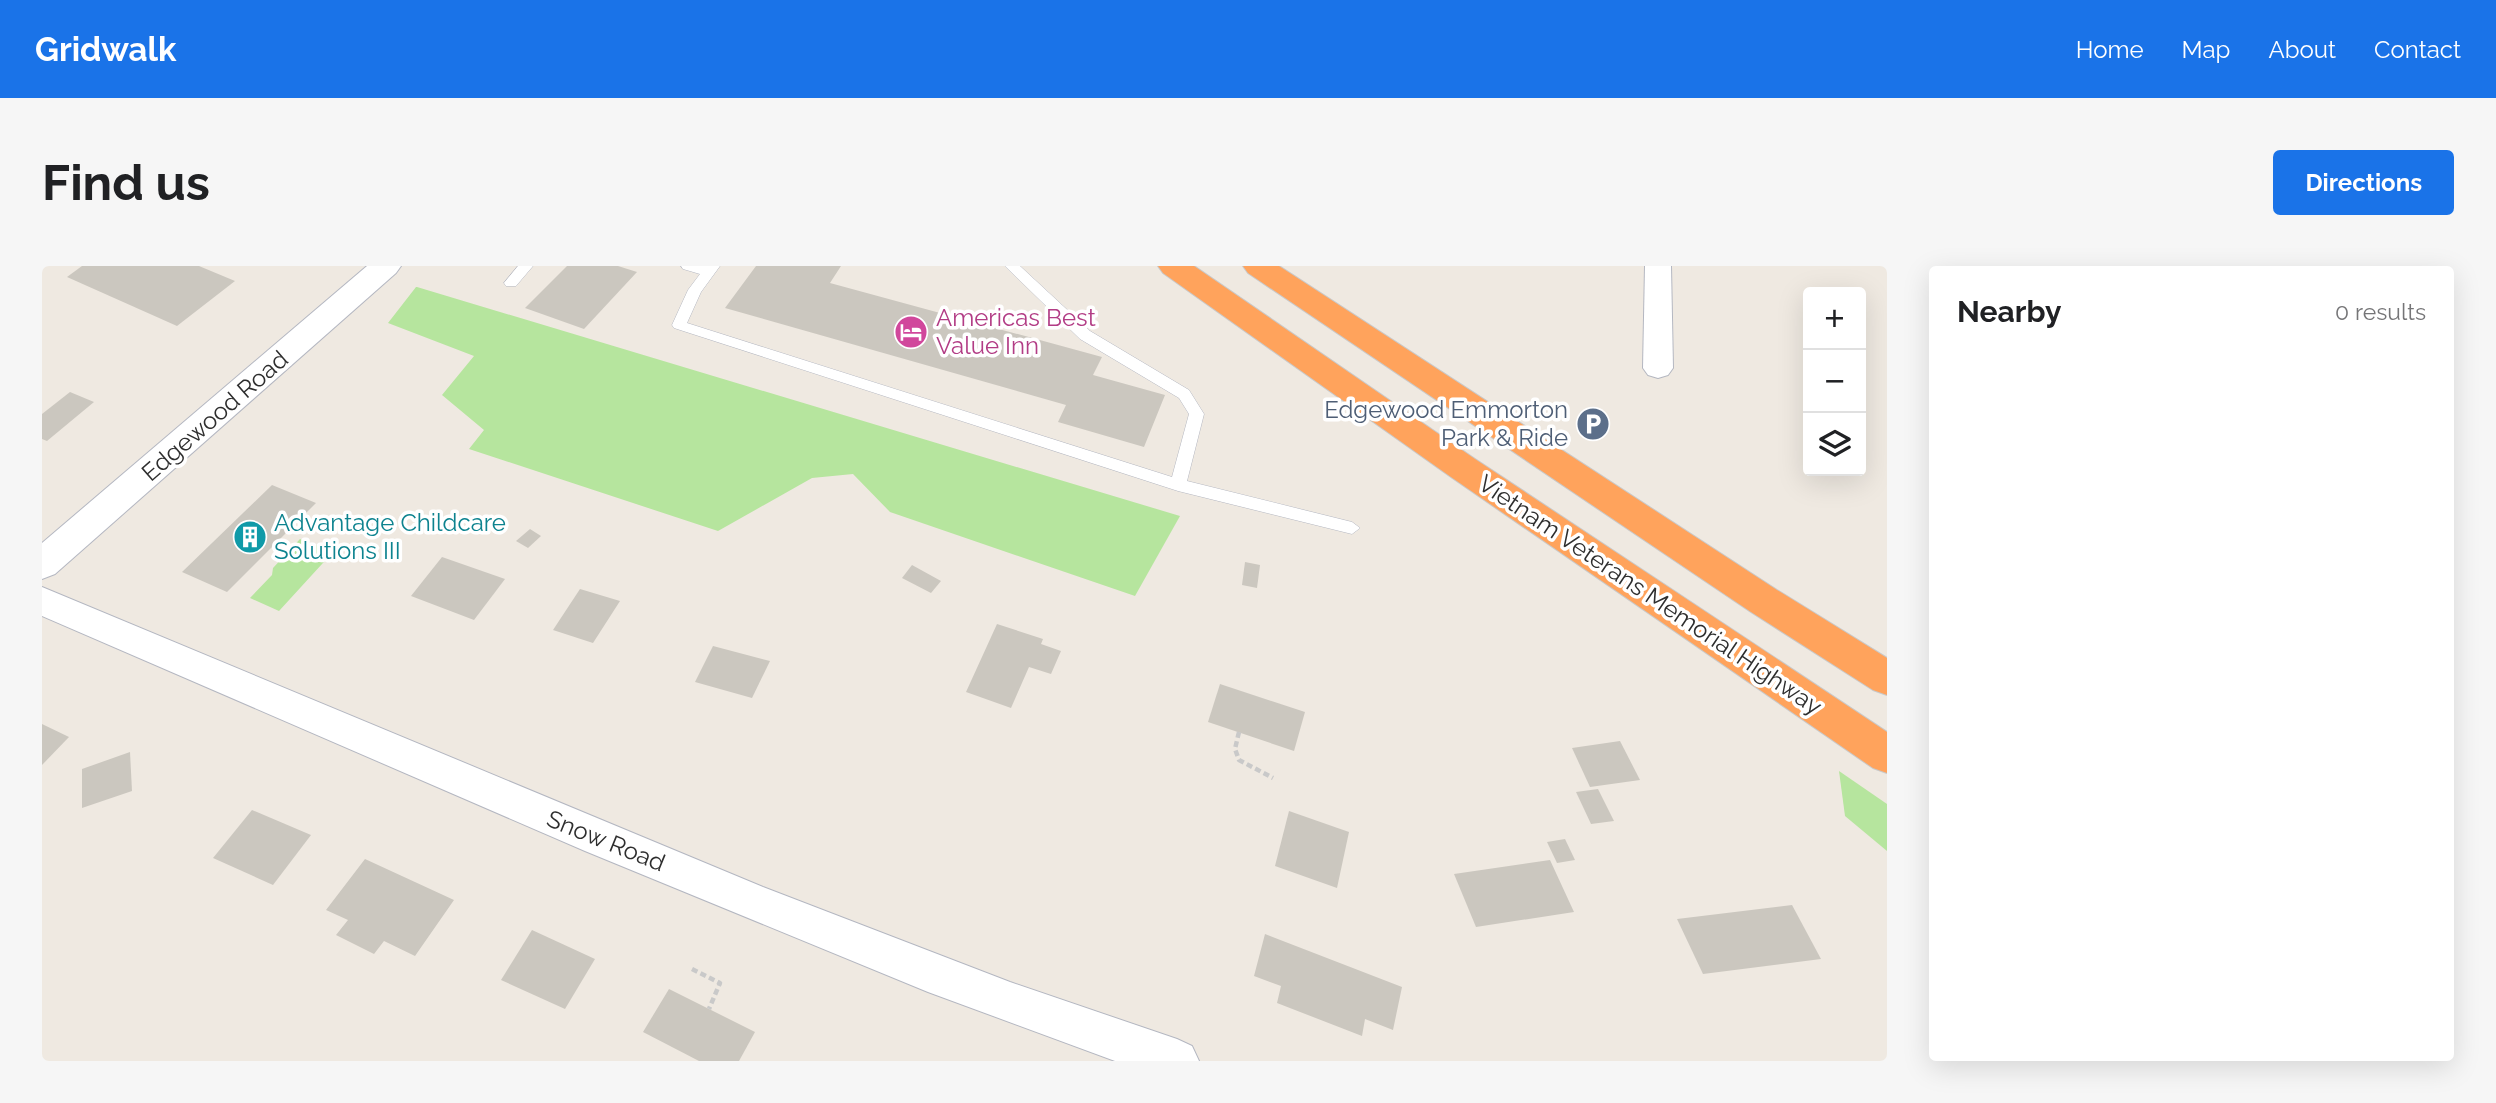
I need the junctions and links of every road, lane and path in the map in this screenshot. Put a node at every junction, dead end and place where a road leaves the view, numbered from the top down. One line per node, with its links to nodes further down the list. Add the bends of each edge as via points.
1 (386, 266): 13 (street, Edgewood Road)
2 (526, 266): 9 (lane)
3 (688, 266): 8 (lane)
4 (1012, 266): 11 (lane, via 1086,335 1184,394 1197,414)
5 (1173, 266): 17 (highway, Vietnam Veterans Memorial Highway)
6 (1258, 266): 15 (highway)
7 (1658, 266): 10 (street)
8 (710, 269): 11 (lane, via 679,325)
9 (511, 283)
10 (1658, 368)
11 (1178, 485): 12 (lane)
12 (1352, 527)
13 (42, 564)
14 (42, 600): 21 (street, Snow Road, via 820,929)
15 (1887, 678)
16 (1239, 732): 18 (path, via 1235,749 1239,760)
17 (1887, 755)
18 (1273, 778)
19 (692, 969): 20 (path, via 720,983)
20 (709, 1009)
21 (1177, 1061)

